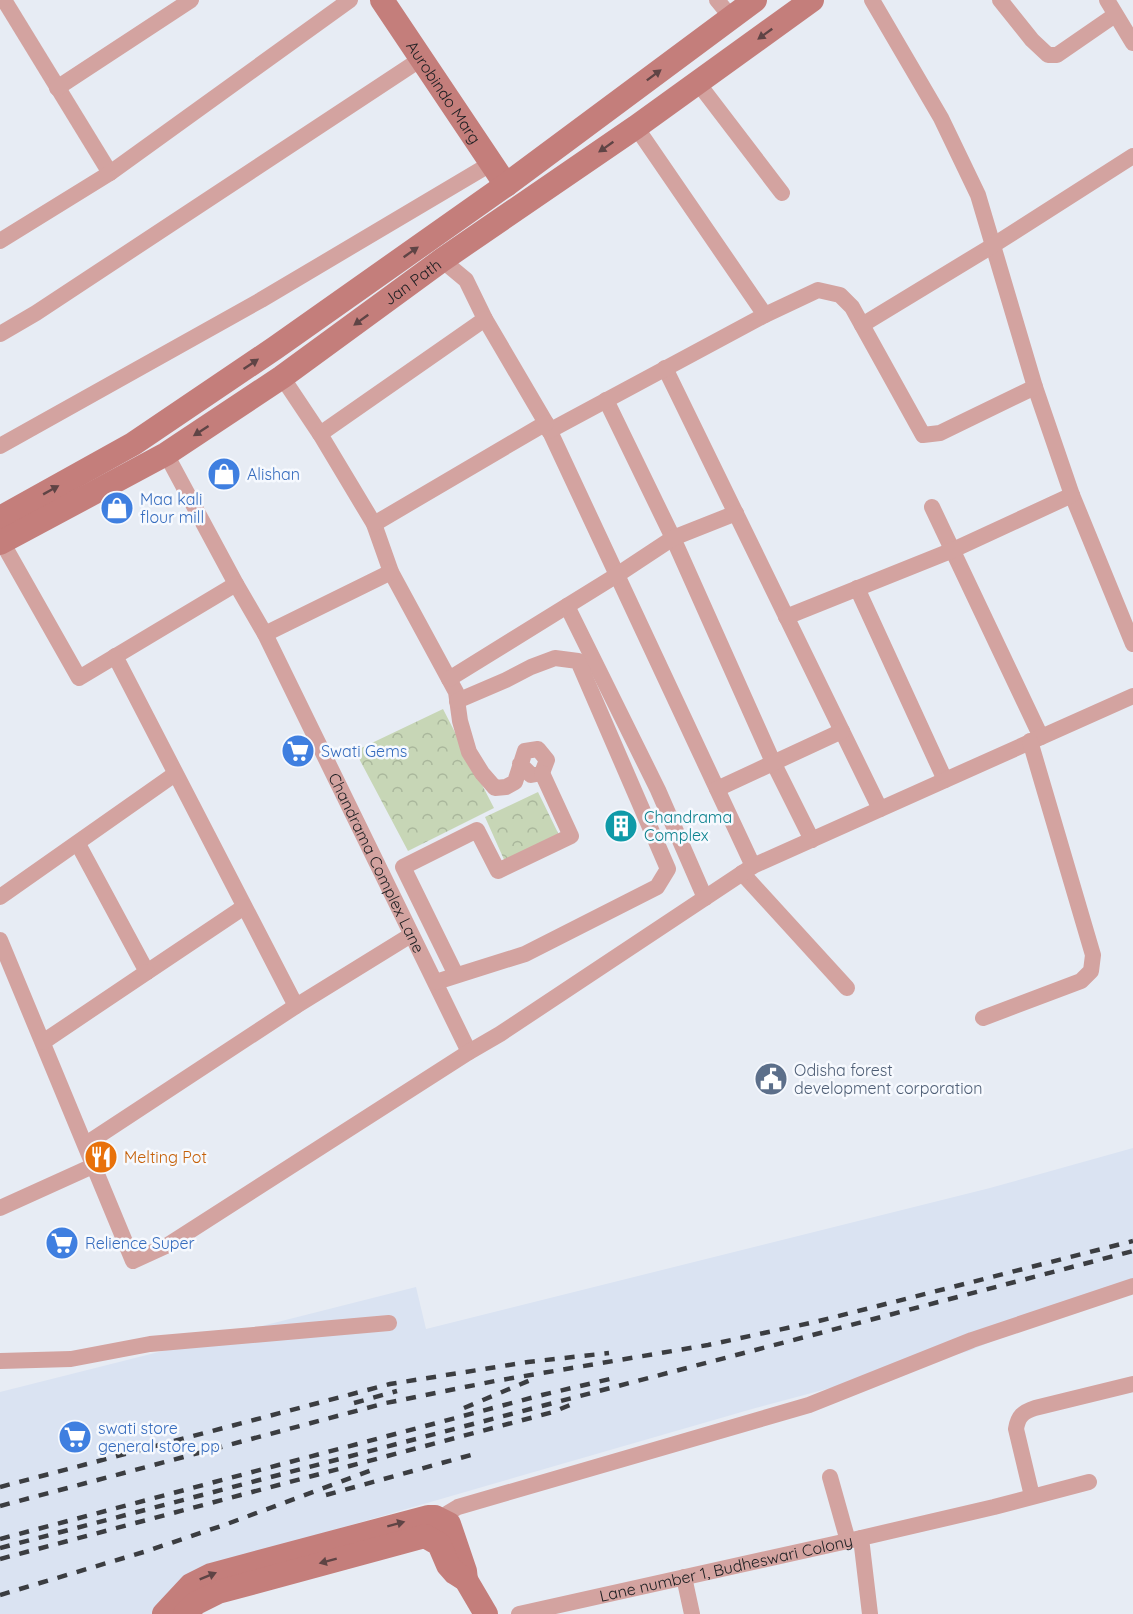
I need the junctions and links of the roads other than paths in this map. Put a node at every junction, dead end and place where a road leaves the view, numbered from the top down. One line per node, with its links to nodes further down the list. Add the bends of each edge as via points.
1 (191, 0): 14 (street)
2 (350, 0): 18 (street)
3 (382, 0): 12 (main road, Aurobindo Marg)
4 (755, 0): 10 (main road, Jan Path)
5 (812, 0): 13 (main road, Jan Path, one-way to 13)
6 (872, 0): 22 (street, via 964,164 978,195)
7 (1000, 0): 9 (street, via 1048,55 1056,55)
8 (5, 2): 14 (street)
9 (1111, 7): 11 (street)
10 (724, 9): 19 (main road, Jan Path, one-way to 10)
11 (1133, 43)
12 (421, 59): 17 (main road, Aurobindo Marg); 27 (street)
13 (698, 83): 15 (main road, Jan Path); 20 (street)
14 (57, 88): 18 (street)
15 (636, 127): 23 (main road, Jan Path, one-way to 23); 24 (street)
16 (1133, 156): 22 (street)
17 (492, 163): 19 (main road, Aurobindo Marg); 34 (street, via 261,300)
18 (110, 173): 21 (street)
19 (506, 185): 40 (main road, Jan Path, one-way to 19)
20 (782, 193)
21 (0, 241)
22 (992, 246): 26 (street); 30 (street)
23 (442, 260): 25 (street, via 466,280); 29 (main road, Jan Path, one-way to 29)
24 (765, 315): 26 (street, via 818,290 840,295); 28 (street)
25 (485, 319): 32 (street); 33 (street)
26 (862, 325): 30 (street, via 923,435 940,433)
27 (0, 334)
28 (665, 368): 31 (street); 38 (street)
29 (282, 377): 33 (street); 35 (main road, Jan Path, one-way to 35)
30 (1035, 387): 36 (street)
31 (606, 400): 32 (street); 41 (street)
32 (547, 427): 39 (street); 44 (street)
33 (320, 434): 39 (street)
34 (0, 446)
35 (166, 454): 40 (main road, Jan Path); 45 (street, Chandrama Complex Lane)
36 (1072, 495): 42 (street); 50 (street)
37 (932, 507): 42 (street)
38 (736, 513): 41 (street); 48 (street)
39 (374, 524): 43 (street)
40 (1, 534): 51 (street, via 79,678)
41 (673, 538): 44 (street); 57 (street)
42 (953, 550): 46 (street); 56 (street)
43 (391, 572): 49 (street); 52 (street)
44 (617, 575): 47 (street); 62 (street)
45 (236, 584): 49 (street, Chandrama Complex Lane); 51 (street)
46 (857, 588): 48 (street); 61 (street)
47 (567, 606): 52 (street); 68 (street, via 658,790)
48 (786, 617): 55 (street)
49 (265, 634): 70 (street, Chandrama Complex Lane)
50 (1133, 644)
51 (115, 656): 60 (street)
52 (449, 679): 54 (street)
53 (1133, 696): 56 (street)
54 (457, 701): 58 (street, via 469,752 495,788 515,782); 74 (street, via 555,658 578,662 668,869 657,887 525,954)
55 (842, 731): 57 (street); 63 (street)
56 (1036, 739): 61 (street); 78 (street, via 1093,955 1091,971 1082,981)
57 (773, 762): 62 (street); 64 (street)
58 (520, 764): 59 (street, via 531,775); 59 (street, via 525,751 538,749 547,760)
59 (542, 773): 74 (street, via 572,836 498,871 477,830 403,867)
60 (175, 774): 65 (street); 69 (street)
61 (945, 780): 63 (street)
62 (717, 789): 66 (street)
63 (880, 809): 64 (street)
64 (812, 840): 66 (street)
65 (78, 843): 67 (street); 73 (street)
66 (748, 870): 68 (street); 76 (street)
67 (0, 897)
68 (705, 898): 80 (street)
69 (244, 907): 73 (street); 77 (street)
70 (411, 935): 75 (street, Chandrama Complex Lane); 77 (street)
71 (0, 940): 72 (street)
72 (5, 968): 79 (street)
73 (147, 972): 79 (street)
74 (456, 975): 75 (street)
75 (435, 982): 80 (street, Chandrama Complex Lane)
76 (847, 988)
77 (296, 1006): 81 (street)
78 (982, 1018)
79 (43, 1041): 81 (street)
80 (469, 1052): 82 (street, via 168,1245 133,1262)
81 (86, 1144): 82 (street)
82 (95, 1165): 83 (street)
83 (0, 1208)
84 (1133, 1286): 91 (street, via 972,1340 809,1405 458,1506 448,1513)
85 (389, 1323): 86 (street, via 150,1344 71,1359)
86 (0, 1361)
87 (1133, 1384): 90 (street, via 1025,1411 1016,1429)
88 (830, 1477): 92 (street)
89 (1089, 1482): 90 (street, Lane number 1, Budheswari Colony)
90 (1032, 1496): 92 (street, Lane number 1, Budheswari Colony)
91 (449, 1524): 94 (main road); 95 (main road, one-way to 91, via 191,1585 224,1570 418,1519 435,1517)
92 (855, 1539): 93 (street, Lane number 1, Budheswari Colony); 100 (street)
93 (684, 1577): 98 (street, Lane number 1, Budheswari Colony); 99 (street)
94 (466, 1580): 96 (main road, one-way to 96, via 448,1565 439,1544 425,1536 218,1592 196,1603); 97 (main road)
95 (164, 1614)
96 (185, 1614)
97 (486, 1614)
98 (519, 1614)
99 (692, 1614)
100 (870, 1614)

